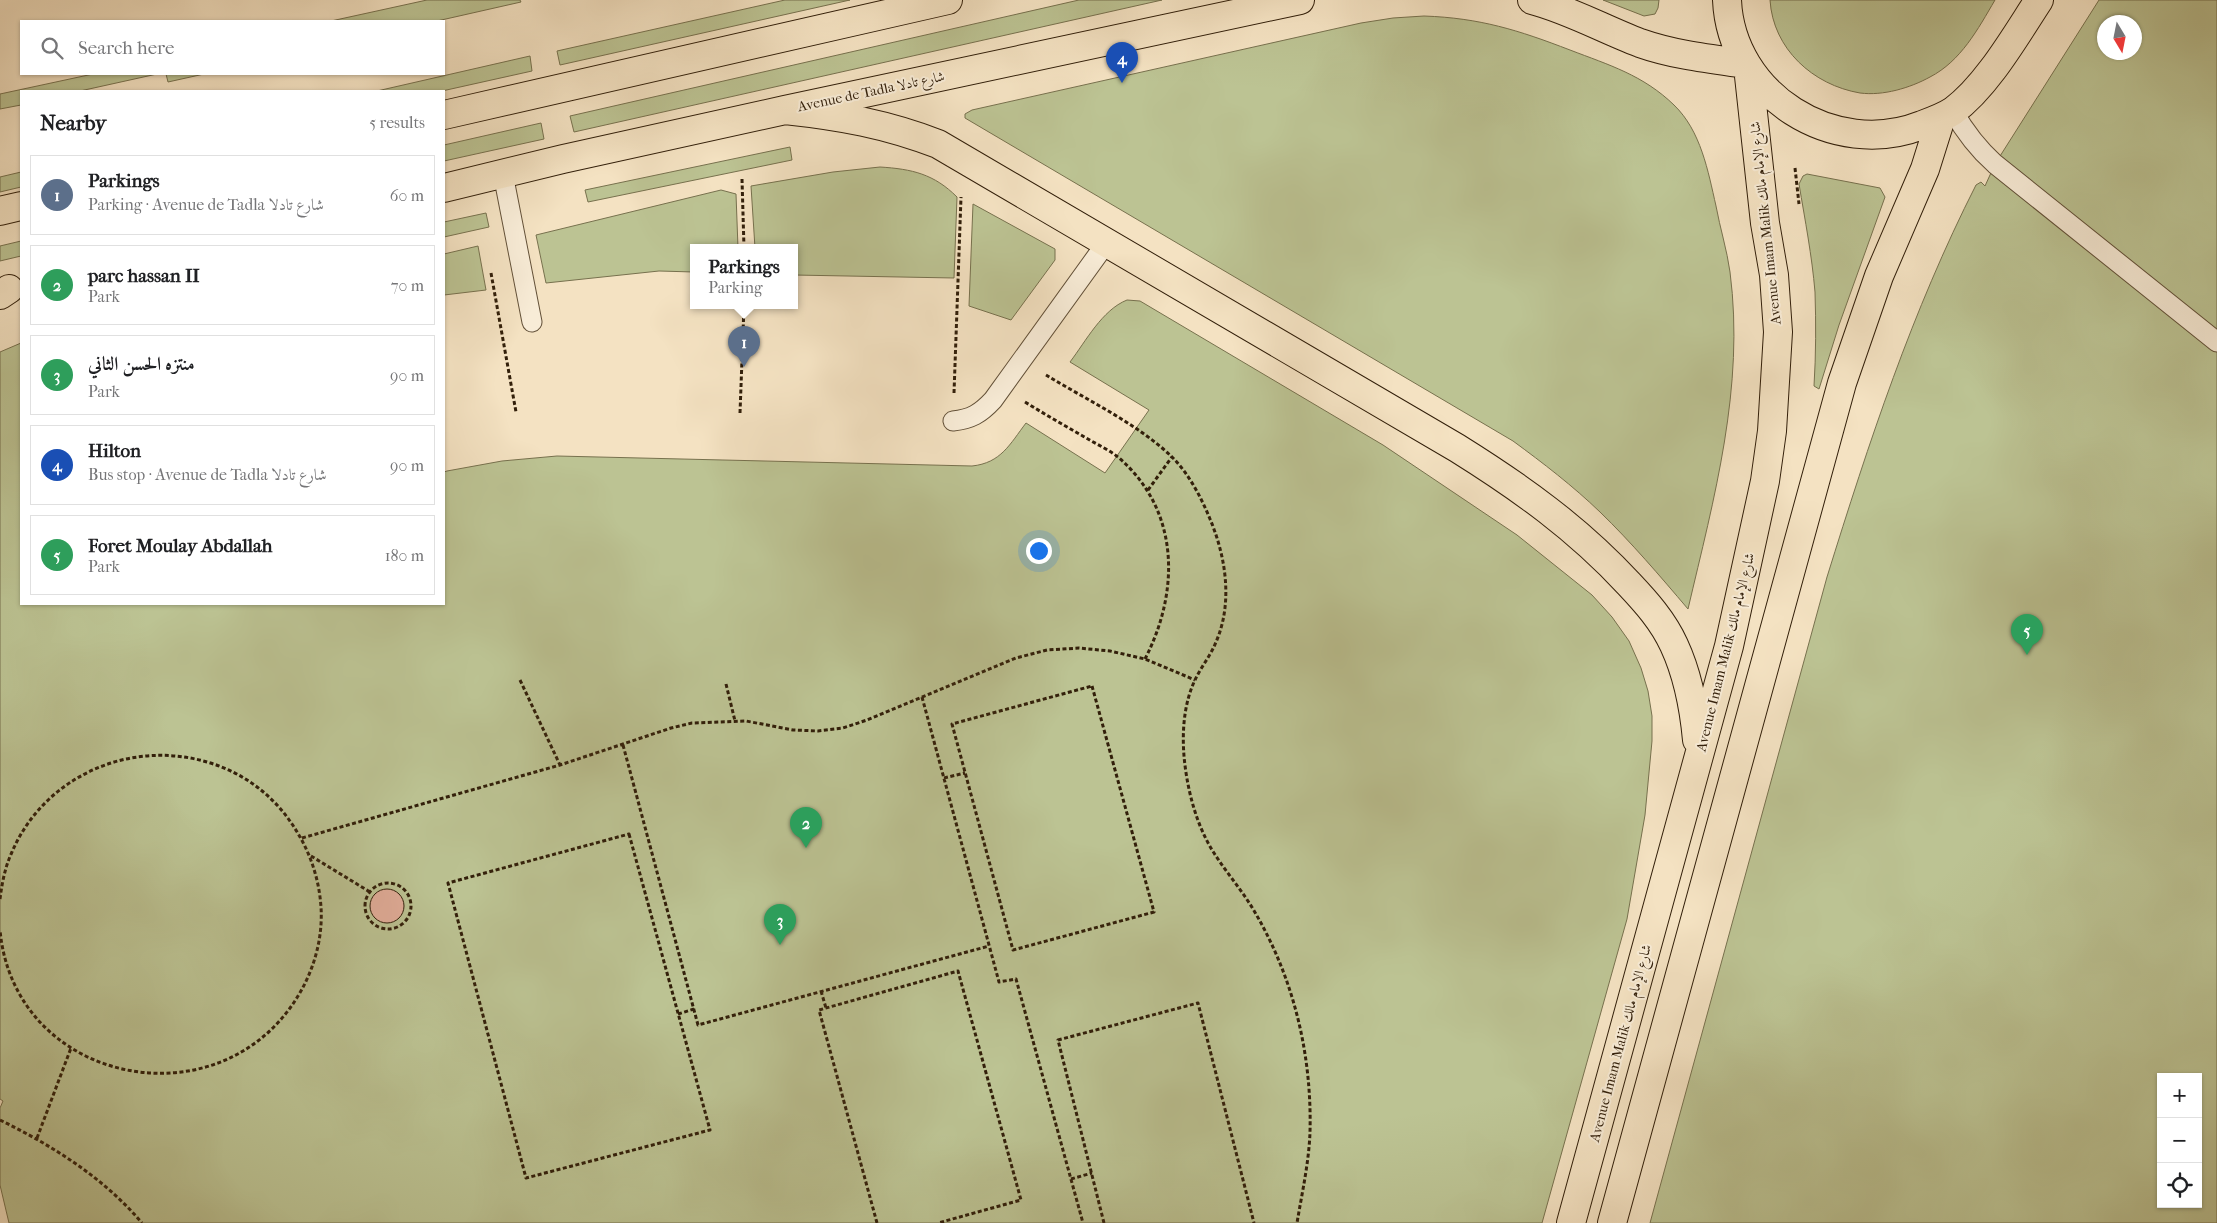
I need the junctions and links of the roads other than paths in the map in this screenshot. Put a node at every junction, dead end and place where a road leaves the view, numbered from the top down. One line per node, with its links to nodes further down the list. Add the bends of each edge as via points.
1 (948, 0): 8 (main road)
2 (1300, 0): 7 (main road, Avenue de Tadla شارع تادلا)
3 (1532, 0): 6 (main road, via 1558,7 1640,43)
4 (1727, 0): 6 (main road, via 1728,18)
5 (2039, 0): 9 (main road, via 1974,92)
6 (1747, 66): 9 (main road, via 1771,95 1800,117 1834,130 1870,135 1907,131); 18 (main road, Avenue Imam Malik شارع الإمام مالك, via 1774,276 1778,332 1775,389 1765,482 1755,534 1729,646)
7 (785, 110): 10 (main road, Avenue de Tadla شارع تادلا); 14 (main road, via 867,121 903,130 938,144)
8 (445, 114)
9 (1947, 114): 16 (lane, via 1995,164); 20 (main road, via 1880,276 1842,383)
10 (503, 174): 11 (main road, Avenue de Tadla شارع تادلا); 15 (lane)
11 (445, 188)
12 (20, 206): 13 (main road)
13 (0, 211)
14 (1107, 242): 17 (lane, via 983,410 972,418); 18 (main road, via 1480,462 1535,499 1578,535 1617,570 1653,610 1674,644 1694,706)
15 (532, 322)
16 (2217, 342)
17 (953, 421)
18 (1698, 754): 19 (main road, Avenue Imam Malik شارع الإمام مالك)
19 (1570, 1223)
20 (1612, 1223)

